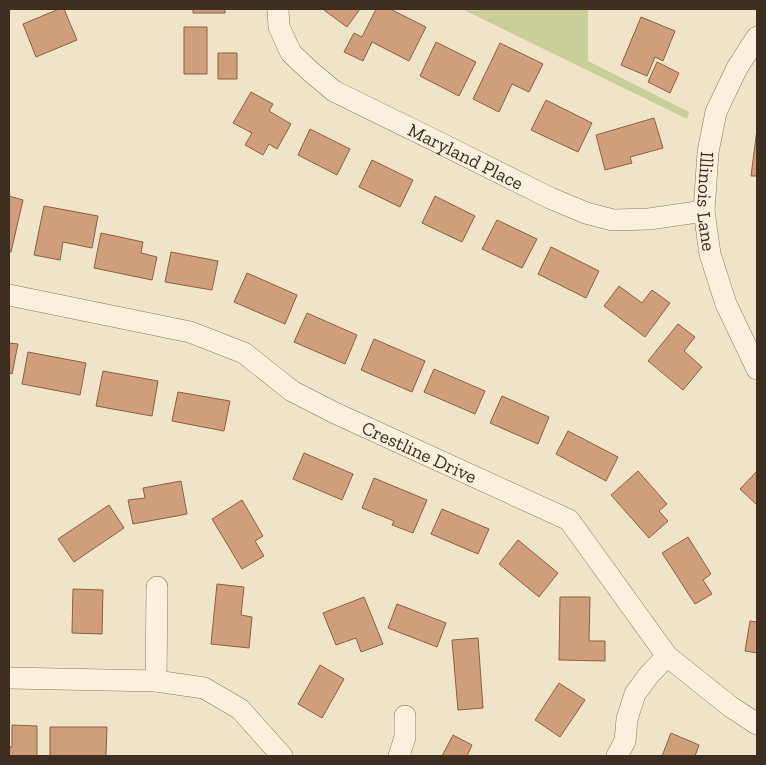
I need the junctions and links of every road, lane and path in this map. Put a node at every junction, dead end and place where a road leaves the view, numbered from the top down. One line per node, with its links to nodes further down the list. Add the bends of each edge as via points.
1 (278, 9): 3 (street, Maryland Place, via 279,27 291,53 334,91 550,198 613,220 649,219)
2 (757, 37): 3 (street, Illinois Lane, via 737,68 716,112 708,152)
3 (704, 211): 5 (street, Illinois Lane, via 710,254 726,304)
4 (9, 295): 7 (street, Crestline Drive, via 190,332 244,353 292,391 569,520)
5 (757, 369)
6 (157, 587): 9 (street)
7 (668, 656): 11 (street, Crestline Drive); 14 (street, via 635,694 626,719 625,741)
8 (9, 678): 9 (street)
9 (156, 681): 12 (street, via 204,688 240,709)
10 (405, 716): 13 (street, via 405,736)
11 (757, 724)
12 (282, 756)
13 (399, 756)
14 (617, 756)

